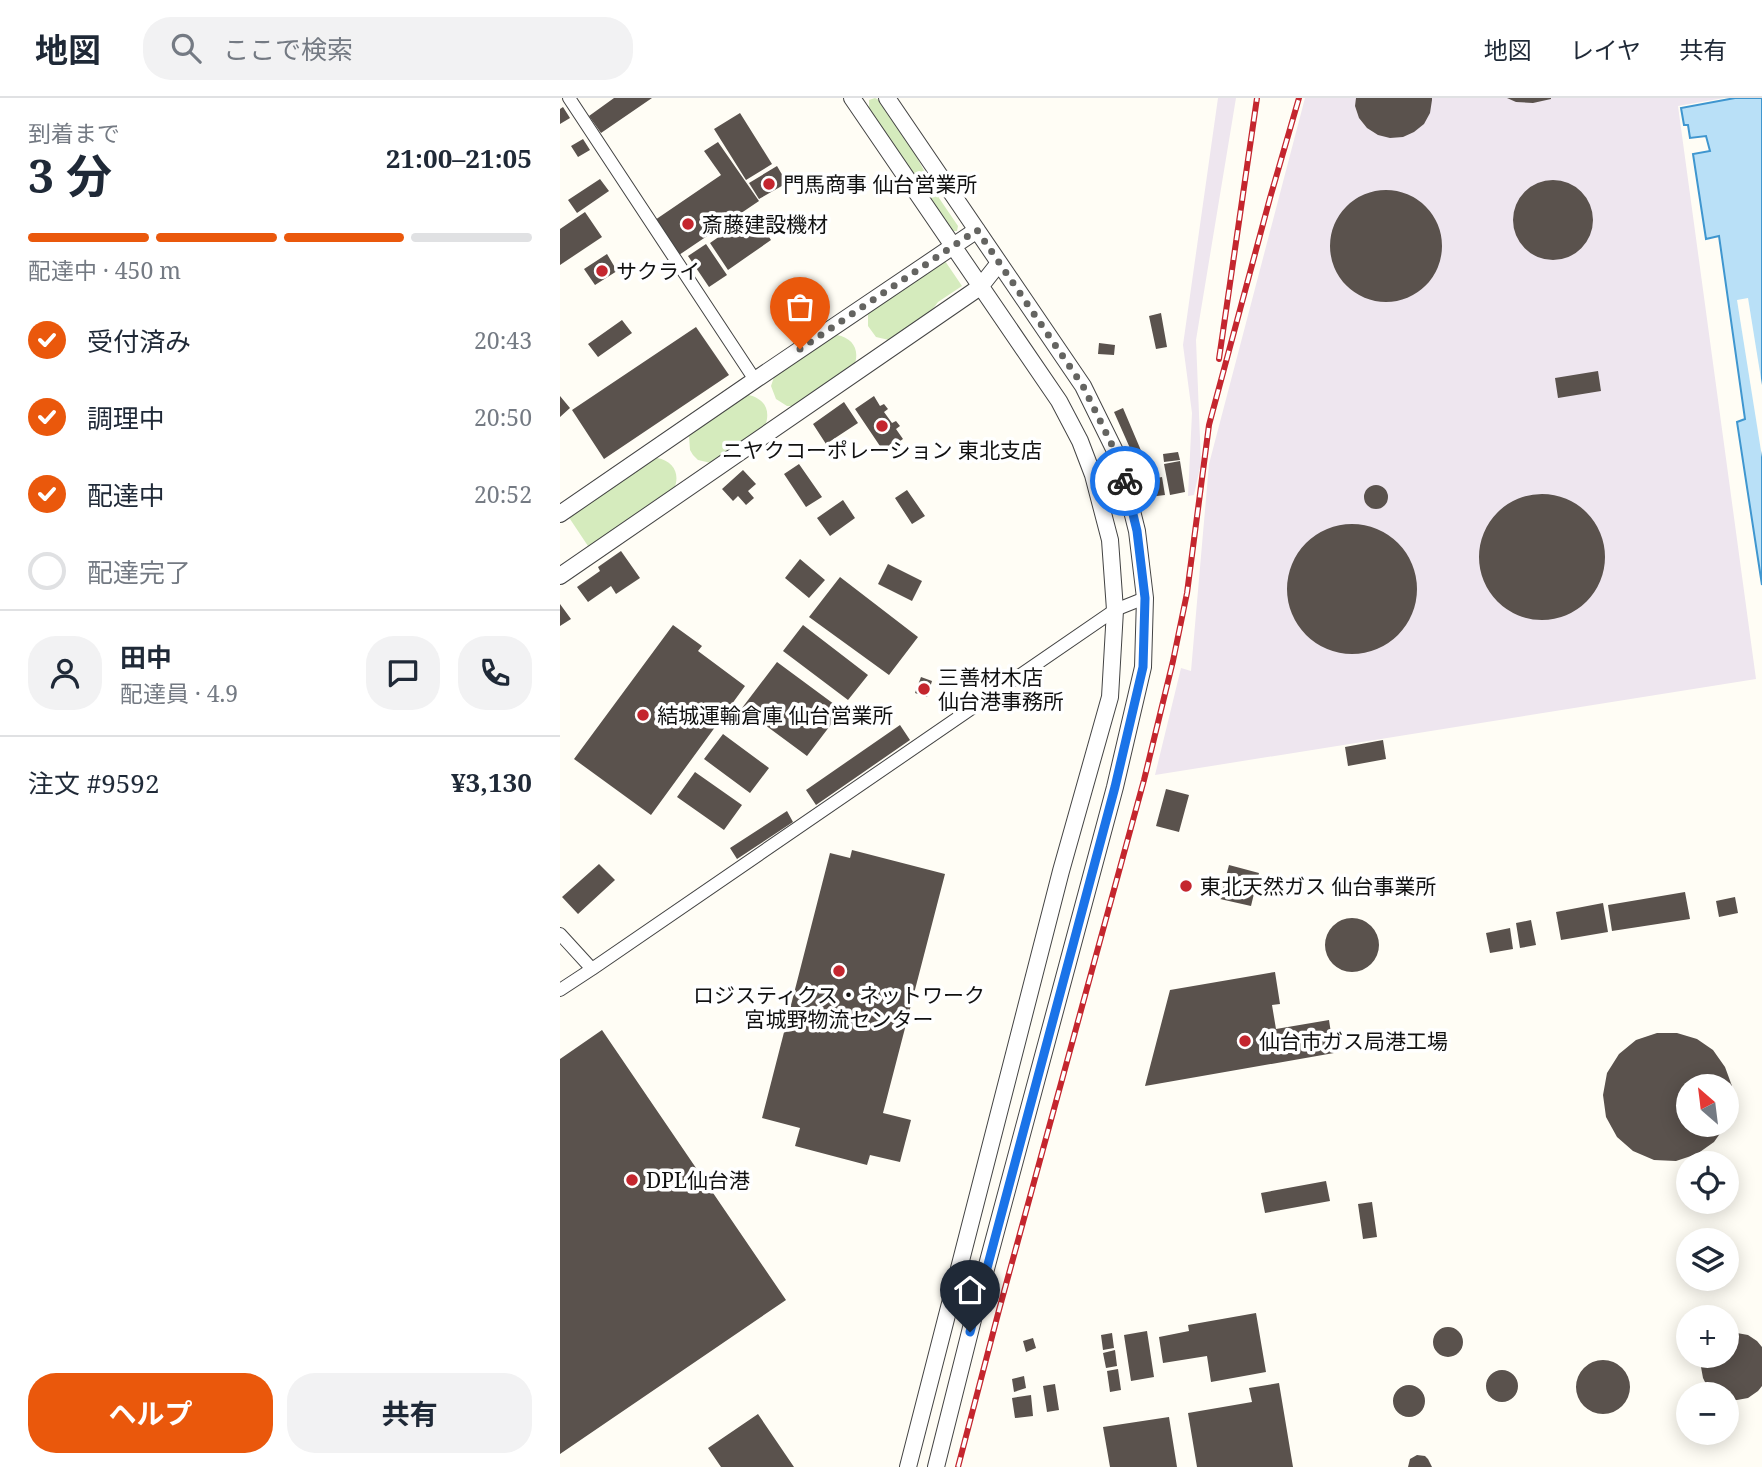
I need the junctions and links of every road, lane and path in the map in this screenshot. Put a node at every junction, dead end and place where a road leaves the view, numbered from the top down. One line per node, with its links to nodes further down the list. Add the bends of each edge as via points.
1 (569, 98): 8 (street)
2 (852, 98): 5 (street)
3 (887, 98): 4 (street)
4 (977, 230): 5 (street); 6 (street)
5 (953, 247): 7 (street); 8 (street)
6 (999, 263): 7 (street); 11 (street, via 1083,386 1115,451 1137,531)
7 (980, 287): 10 (street); 12 (street, via 1059,401 1080,441 1110,540)
8 (755, 380): 9 (street)
9 (560, 514)
10 (560, 576)
11 (1145, 598): 12 (street); 17 (street, via 1143,667 1115,787)
12 (1115, 610): 14 (street); 16 (street, via 1110,696)
13 (560, 934): 14 (street)
14 (592, 969): 15 (street)
15 (560, 990)
16 (958, 1274): 17 (street); 18 (street)
17 (983, 1280): 19 (street)
18 (908, 1467)
19 (936, 1467)

